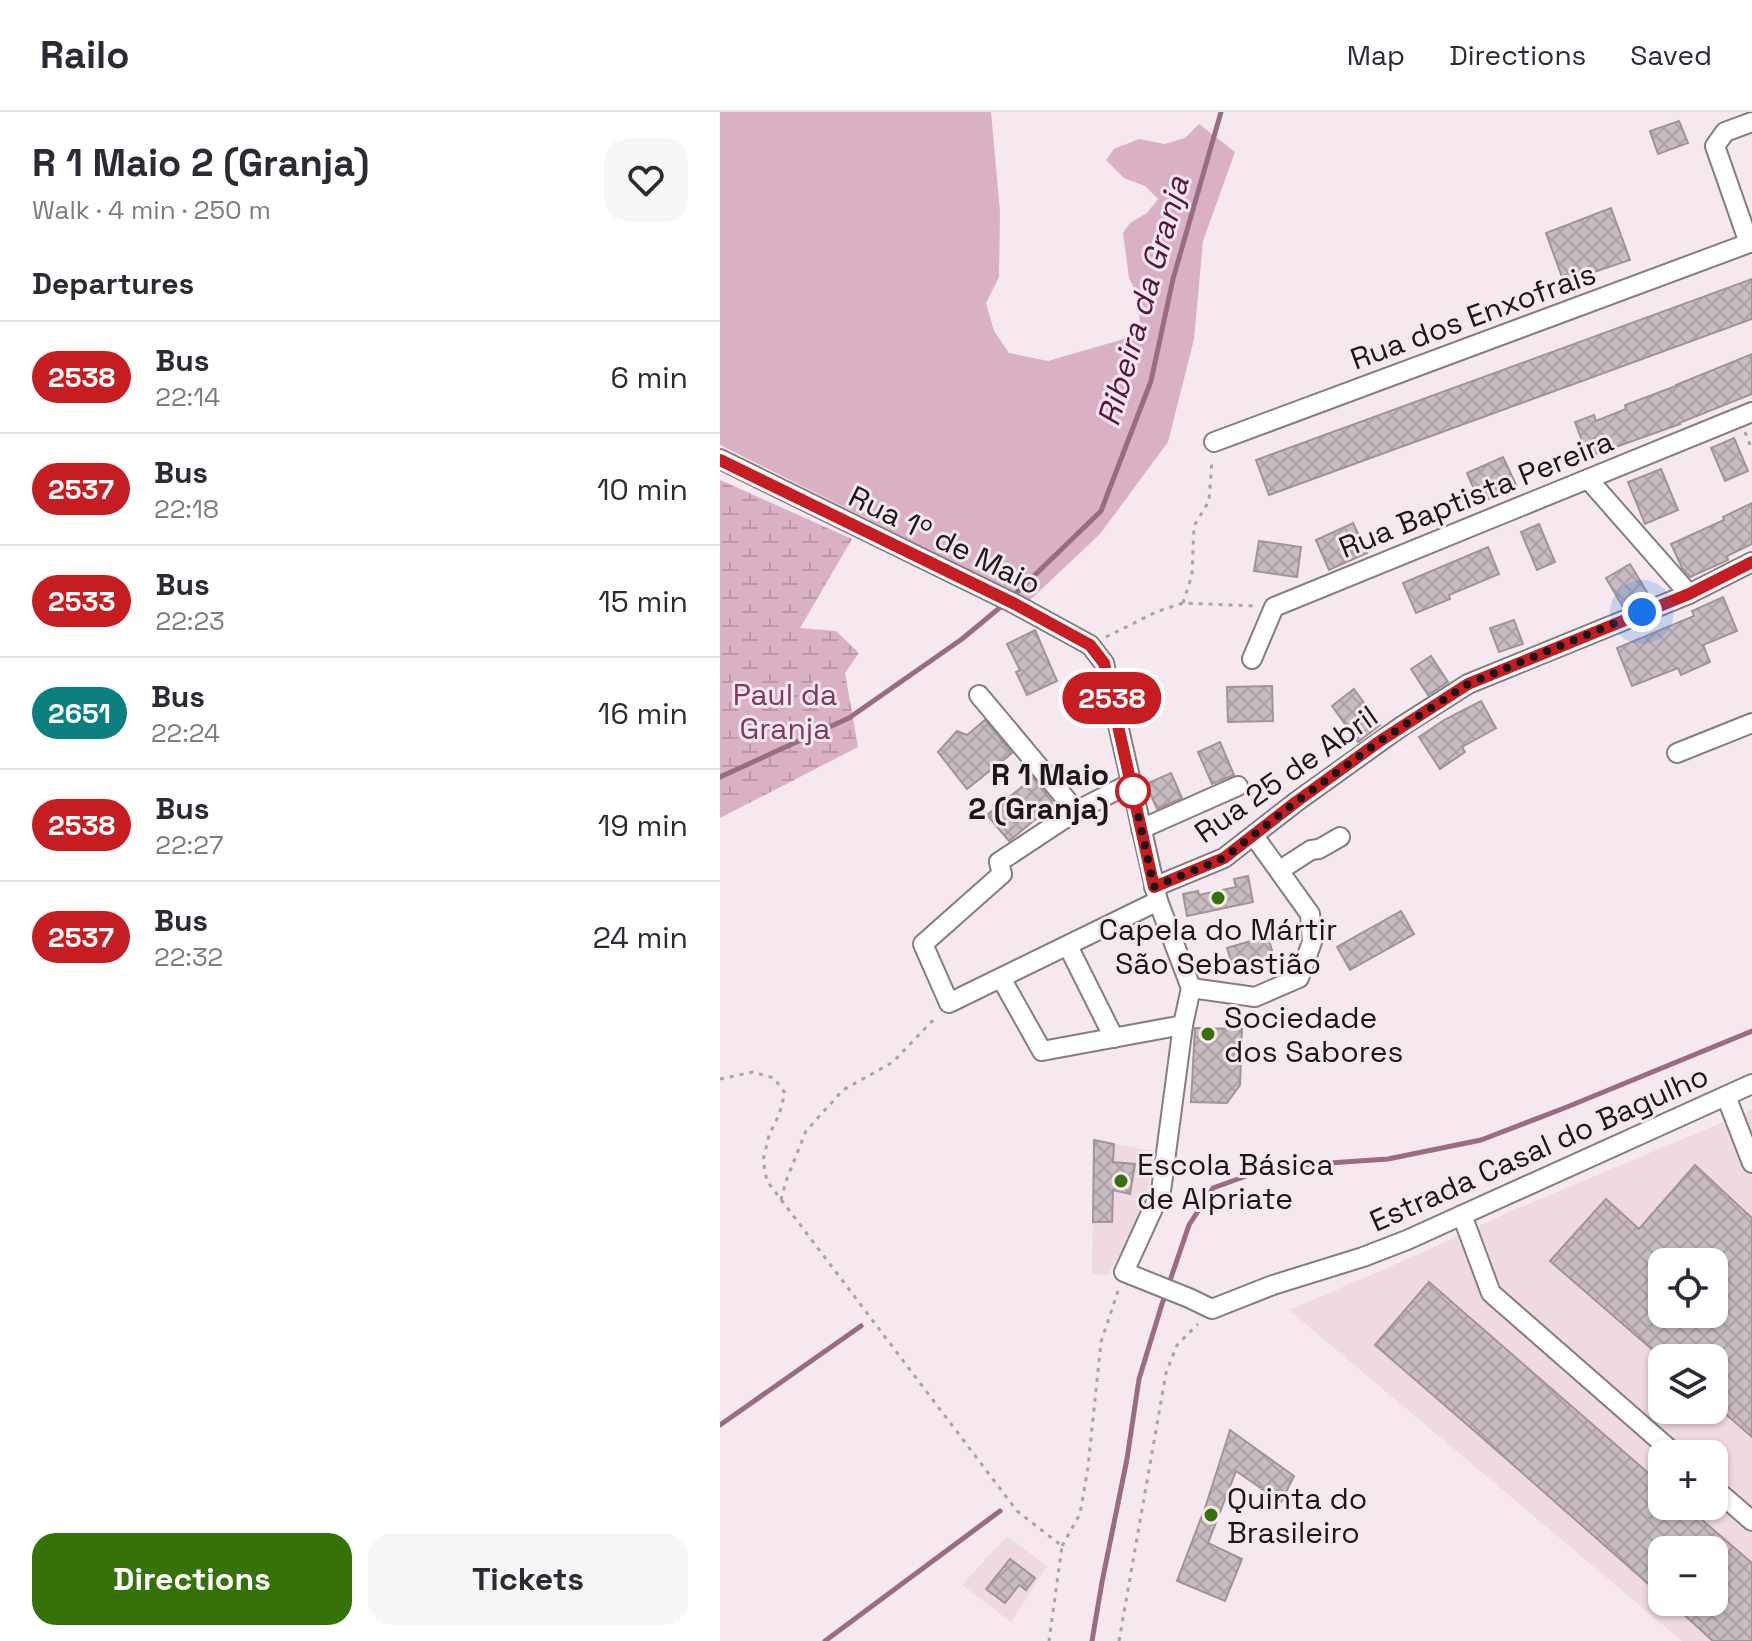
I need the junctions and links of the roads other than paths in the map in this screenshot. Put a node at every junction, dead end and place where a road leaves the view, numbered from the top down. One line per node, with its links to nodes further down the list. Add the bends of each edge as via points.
1 (1752, 122): 2 (street, via 1725,132 1715,146)
2 (1751, 242): 4 (street, Rua dos Enxofrais)
3 (1752, 412): 6 (street, Rua Baptista Pereira)
4 (1214, 442)
5 (720, 459): 13 (street, Rua 1º de Maio, via 1090,645 1104,663)
6 (1588, 479): 8 (street); 9 (street, Rua Baptista Pereira, via 1274,607)
7 (1752, 562): 8 (street, Rua 25 de Abril)
8 (1689, 594): 17 (street, Rua 25 de Abril, via 1468,684)
9 (1252, 659)
10 (979, 695): 15 (street)
11 (1752, 723): 12 (street)
12 (1677, 753)
13 (1131, 783): 15 (street); 16 (street)
14 (1238, 786): 16 (street)
15 (1076, 811): 22 (street, Rua 25 de Abril, via 999,862 1002,874 923,944 949,1003)
16 (1141, 829): 20 (street)
17 (1254, 836): 19 (street); 20 (street, Rua 25 de Abril)
18 (1340, 837): 19 (street)
19 (1280, 870): 23 (street, via 1310,914 1312,942 1299,978 1255,997)
20 (1156, 894): 21 (street, Rua 25 de Abril); 23 (street)
21 (1068, 946): 22 (street, Rua 25 de Abril); 25 (street)
22 (1001, 978): 25 (street, via 1042,1051)
23 (1191, 988): 24 (street)
24 (1183, 1025): 25 (street); 29 (street, Estrada Casal do Bagulho, via 1161,1191 1124,1272 1212,1309 1363,1257)
25 (1114, 1038)
26 (1752, 1084): 27 (street, Estrada Casal do Bagulho)
27 (1726, 1096): 28 (street); 29 (street, Estrada Casal do Bagulho)
28 (1752, 1163)
29 (1462, 1215): 30 (street, via 1491,1293)
30 (1659, 1440)
31 (1728, 1500): 32 (street)
32 (1752, 1521)

